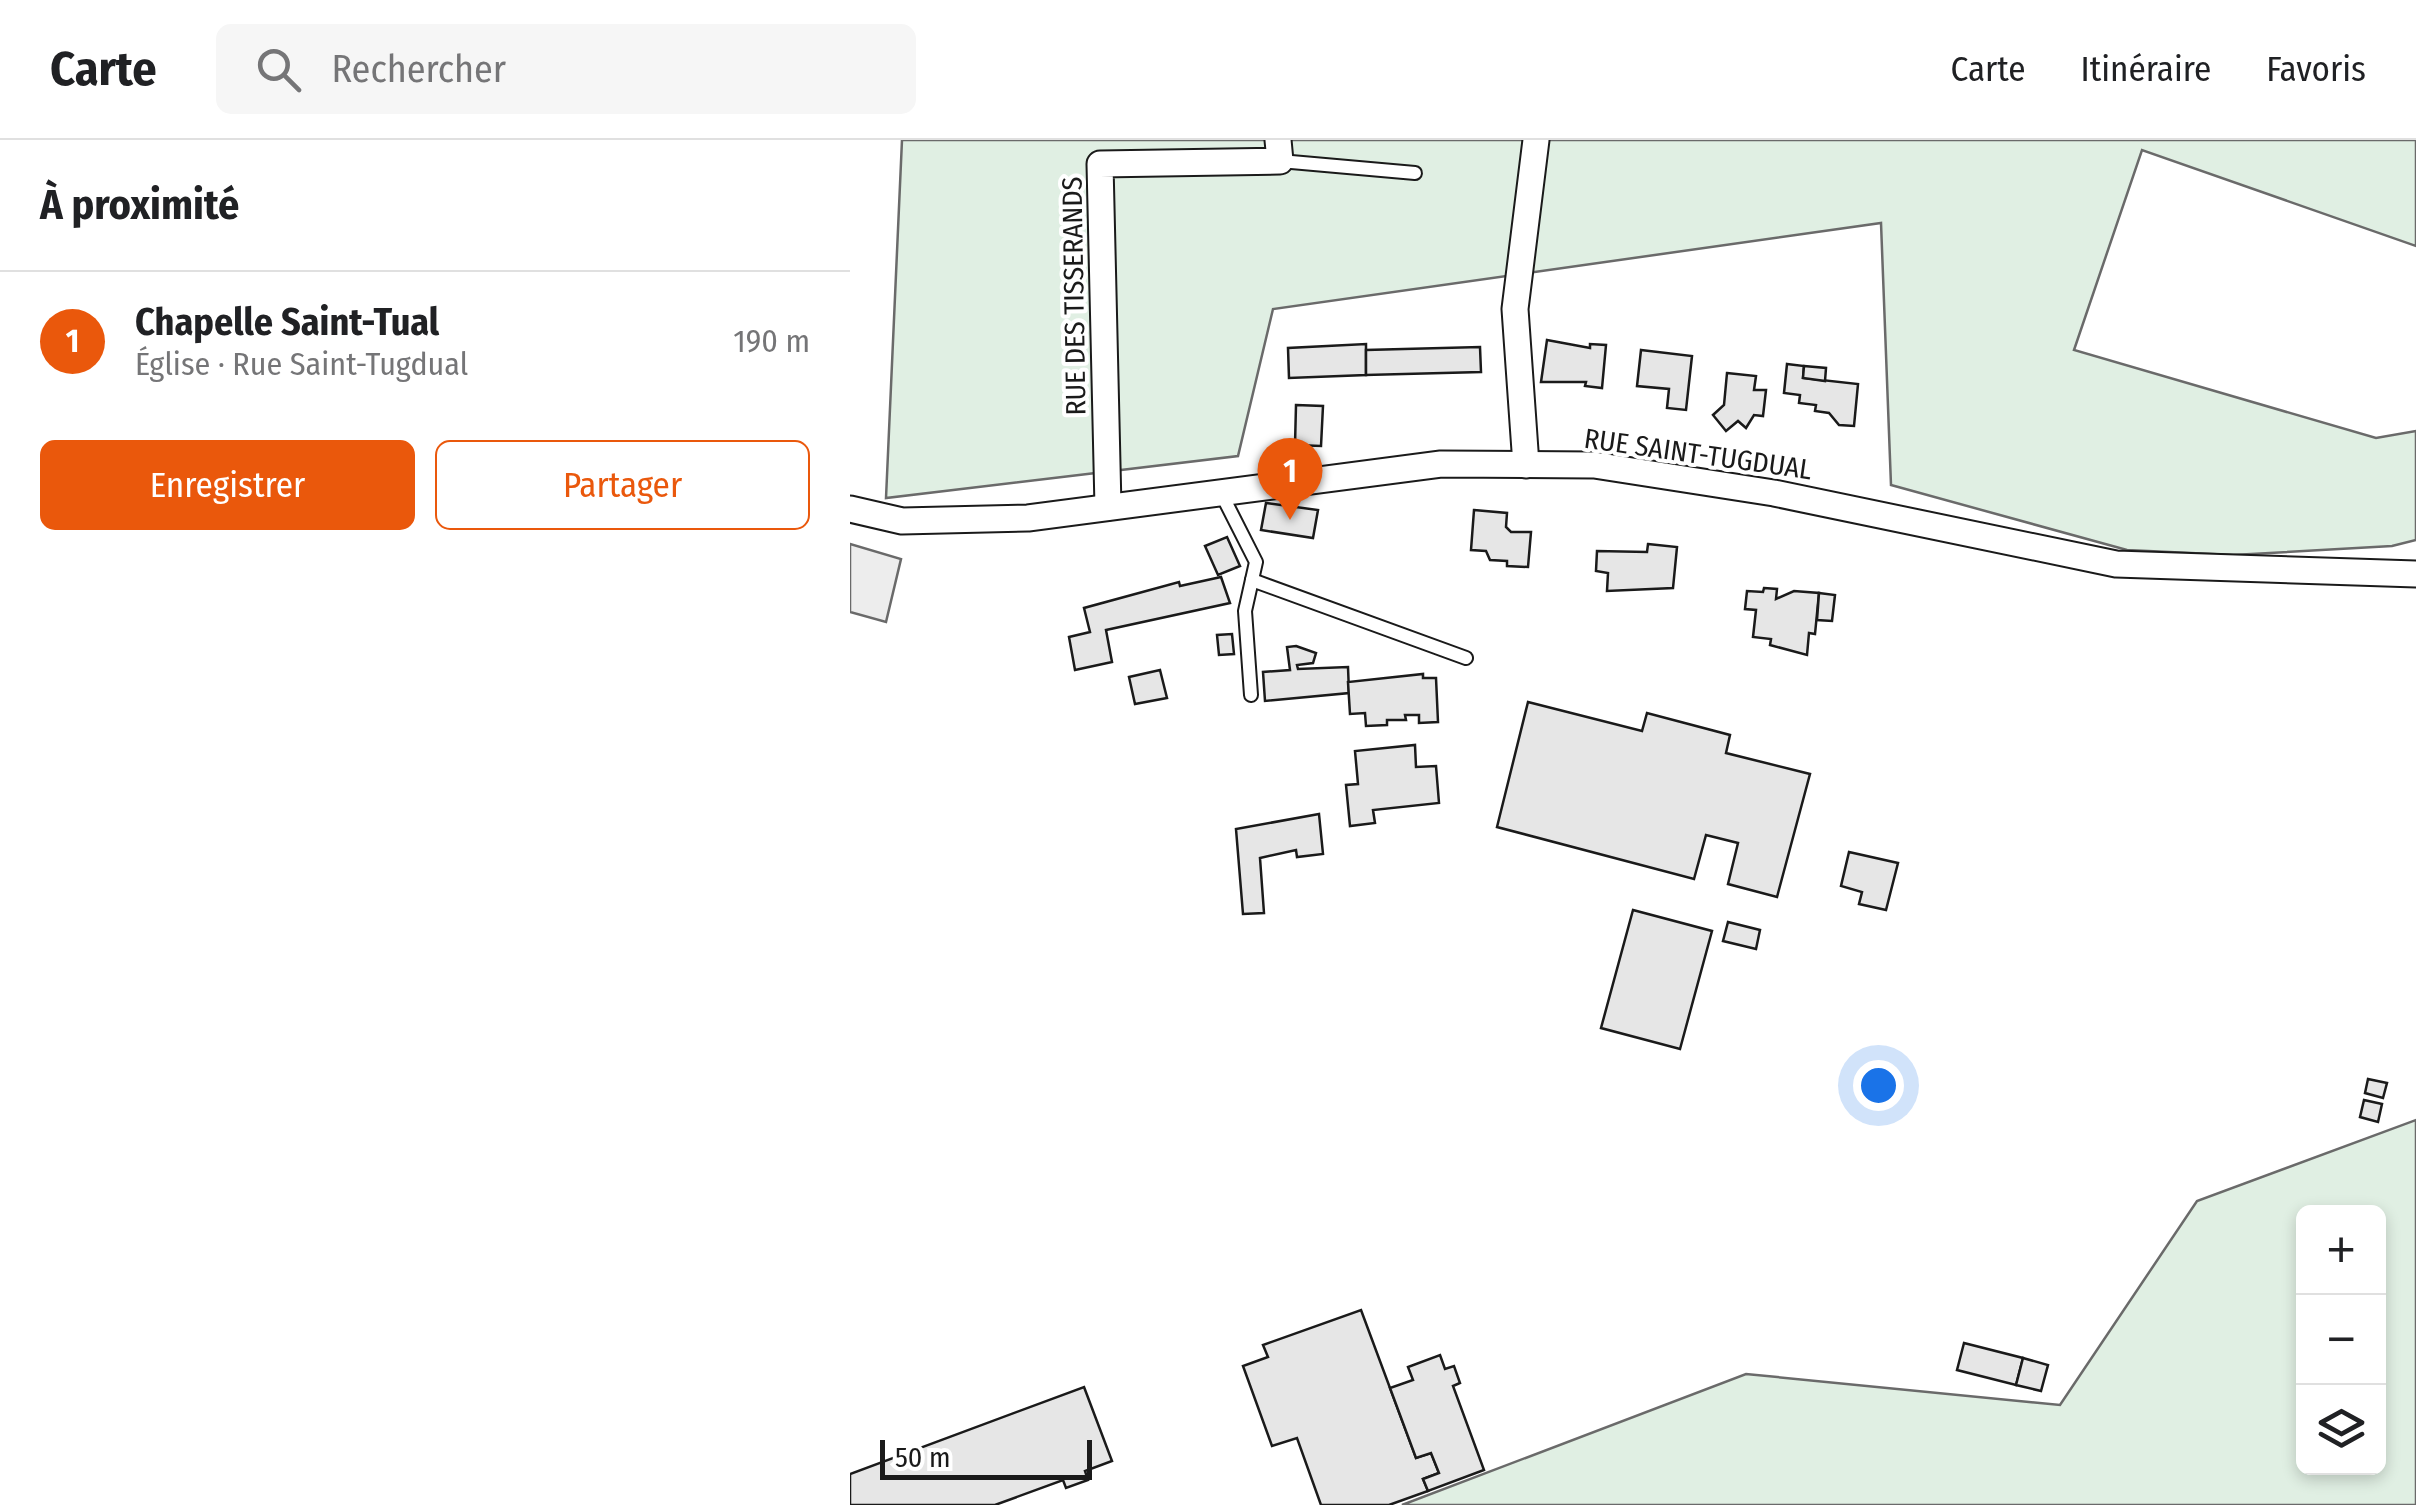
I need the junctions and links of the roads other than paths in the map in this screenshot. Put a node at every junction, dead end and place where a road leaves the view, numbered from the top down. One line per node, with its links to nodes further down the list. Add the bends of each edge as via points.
1 (1536, 140): 4 (street, via 1515,309)
2 (1279, 150): 3 (lane); 7 (street, RUE DES TISSERANDS, via 1100,164)
3 (1415, 173)
4 (1526, 465): 5 (street, RUE SAINT-TUGDUAL, via 1441,464); 8 (street, RUE SAINT-TUGDUAL, via 1594,466 1774,493 2116,564)
5 (1221, 493): 7 (street, RUE SAINT-TUGDUAL); 9 (lane, via 1256,562)
6 (850, 508): 7 (street, RUE SAINT-TUGDUAL, via 902,521)
7 (1108, 508)
8 (2416, 574)
9 (1252, 580): 10 (lane); 11 (lane, via 1245,610)
10 (1466, 658)
11 (1252, 695)

